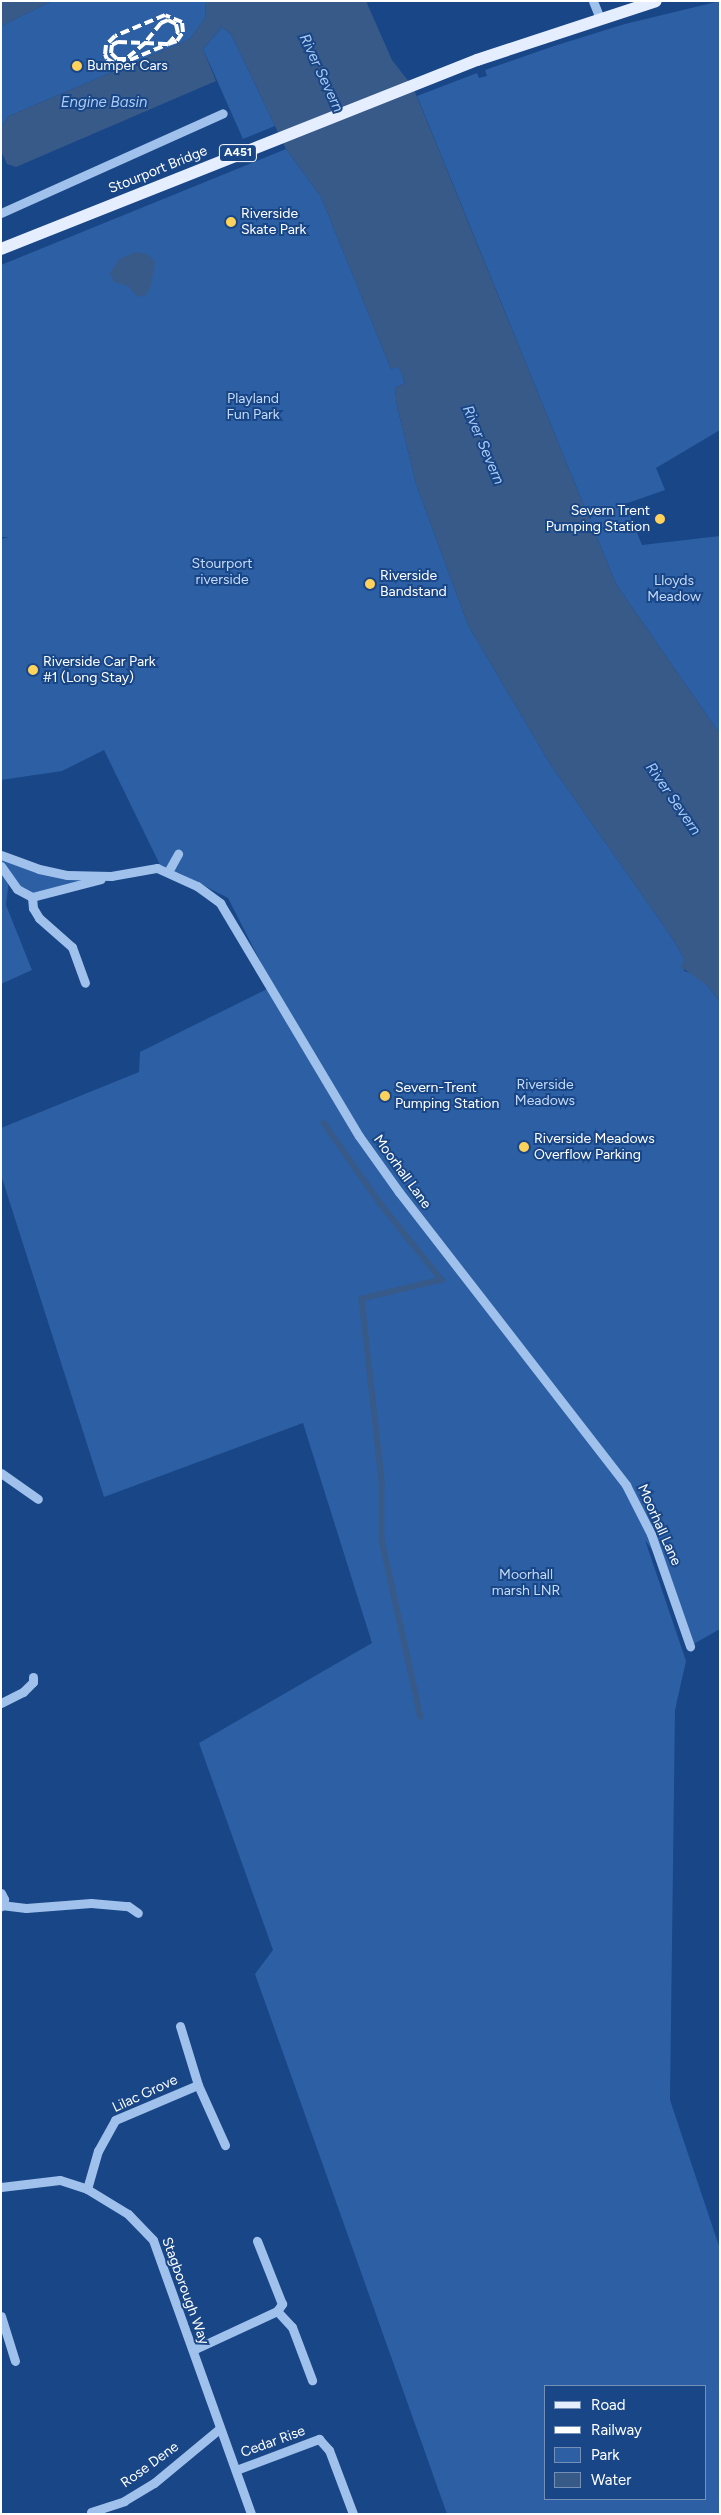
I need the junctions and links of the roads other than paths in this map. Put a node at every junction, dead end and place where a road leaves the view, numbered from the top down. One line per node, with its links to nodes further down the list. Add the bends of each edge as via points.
1 (593, 1): 3 (street)
2 (656, 1): 3 (main road, A451)
3 (600, 18): 6 (main road, Stourport Bridge / A451, via 285,135)
4 (223, 113): 5 (street)
5 (1, 213)
6 (1, 249)
7 (178, 854): 10 (street)
8 (1, 855): 11 (street, Moorhall Lane, via 67,875)
9 (1, 866): 12 (street, via 17,889)
10 (168, 872): 11 (street, Moorhall Lane, via 148,867); 16 (street, Moorhall Lane, via 209,893 235,923 327,1086 362,1141 626,1484 651,1534)
11 (111, 876): 12 (street, via 43,897)
12 (32, 897): 13 (street, via 33,908 39,918 72,947)
13 (85, 983)
14 (1, 1473): 15 (street)
15 (38, 1499)
16 (690, 1646)
17 (33, 1677): 18 (street, via 33,1682 23,1692)
18 (1, 1703)
19 (1, 1893): 20 (street, via 4,1899)
20 (1, 1906): 21 (street, via 26,1908 91,1903 128,1906)
21 (138, 1913)
22 (180, 2026): 23 (street)
23 (198, 2086): 24 (street); 26 (street, Lilac Grove, via 115,2120 98,2151)
24 (225, 2145)
25 (1, 2187): 26 (street, Stagborough Way, via 60,2180)
26 (87, 2189): 30 (street, Stagborough Way, via 128,2214 153,2240)
27 (257, 2241): 28 (street, via 282,2304)
28 (277, 2311): 30 (street); 32 (street, via 292,2326)
29 (1, 2316): 31 (street)
30 (193, 2350): 33 (street, Stagborough Way)
31 (15, 2361)
32 (312, 2380)
33 (220, 2429): 34 (street, Stagborough Way); 35 (street, Rose Dene, via 154,2483 124,2501)
34 (236, 2470): 36 (street, Stagborough Way); 37 (street, Cedar Rise, via 319,2439 329,2450)
35 (91, 2512)
36 (251, 2514)
37 (353, 2514)

